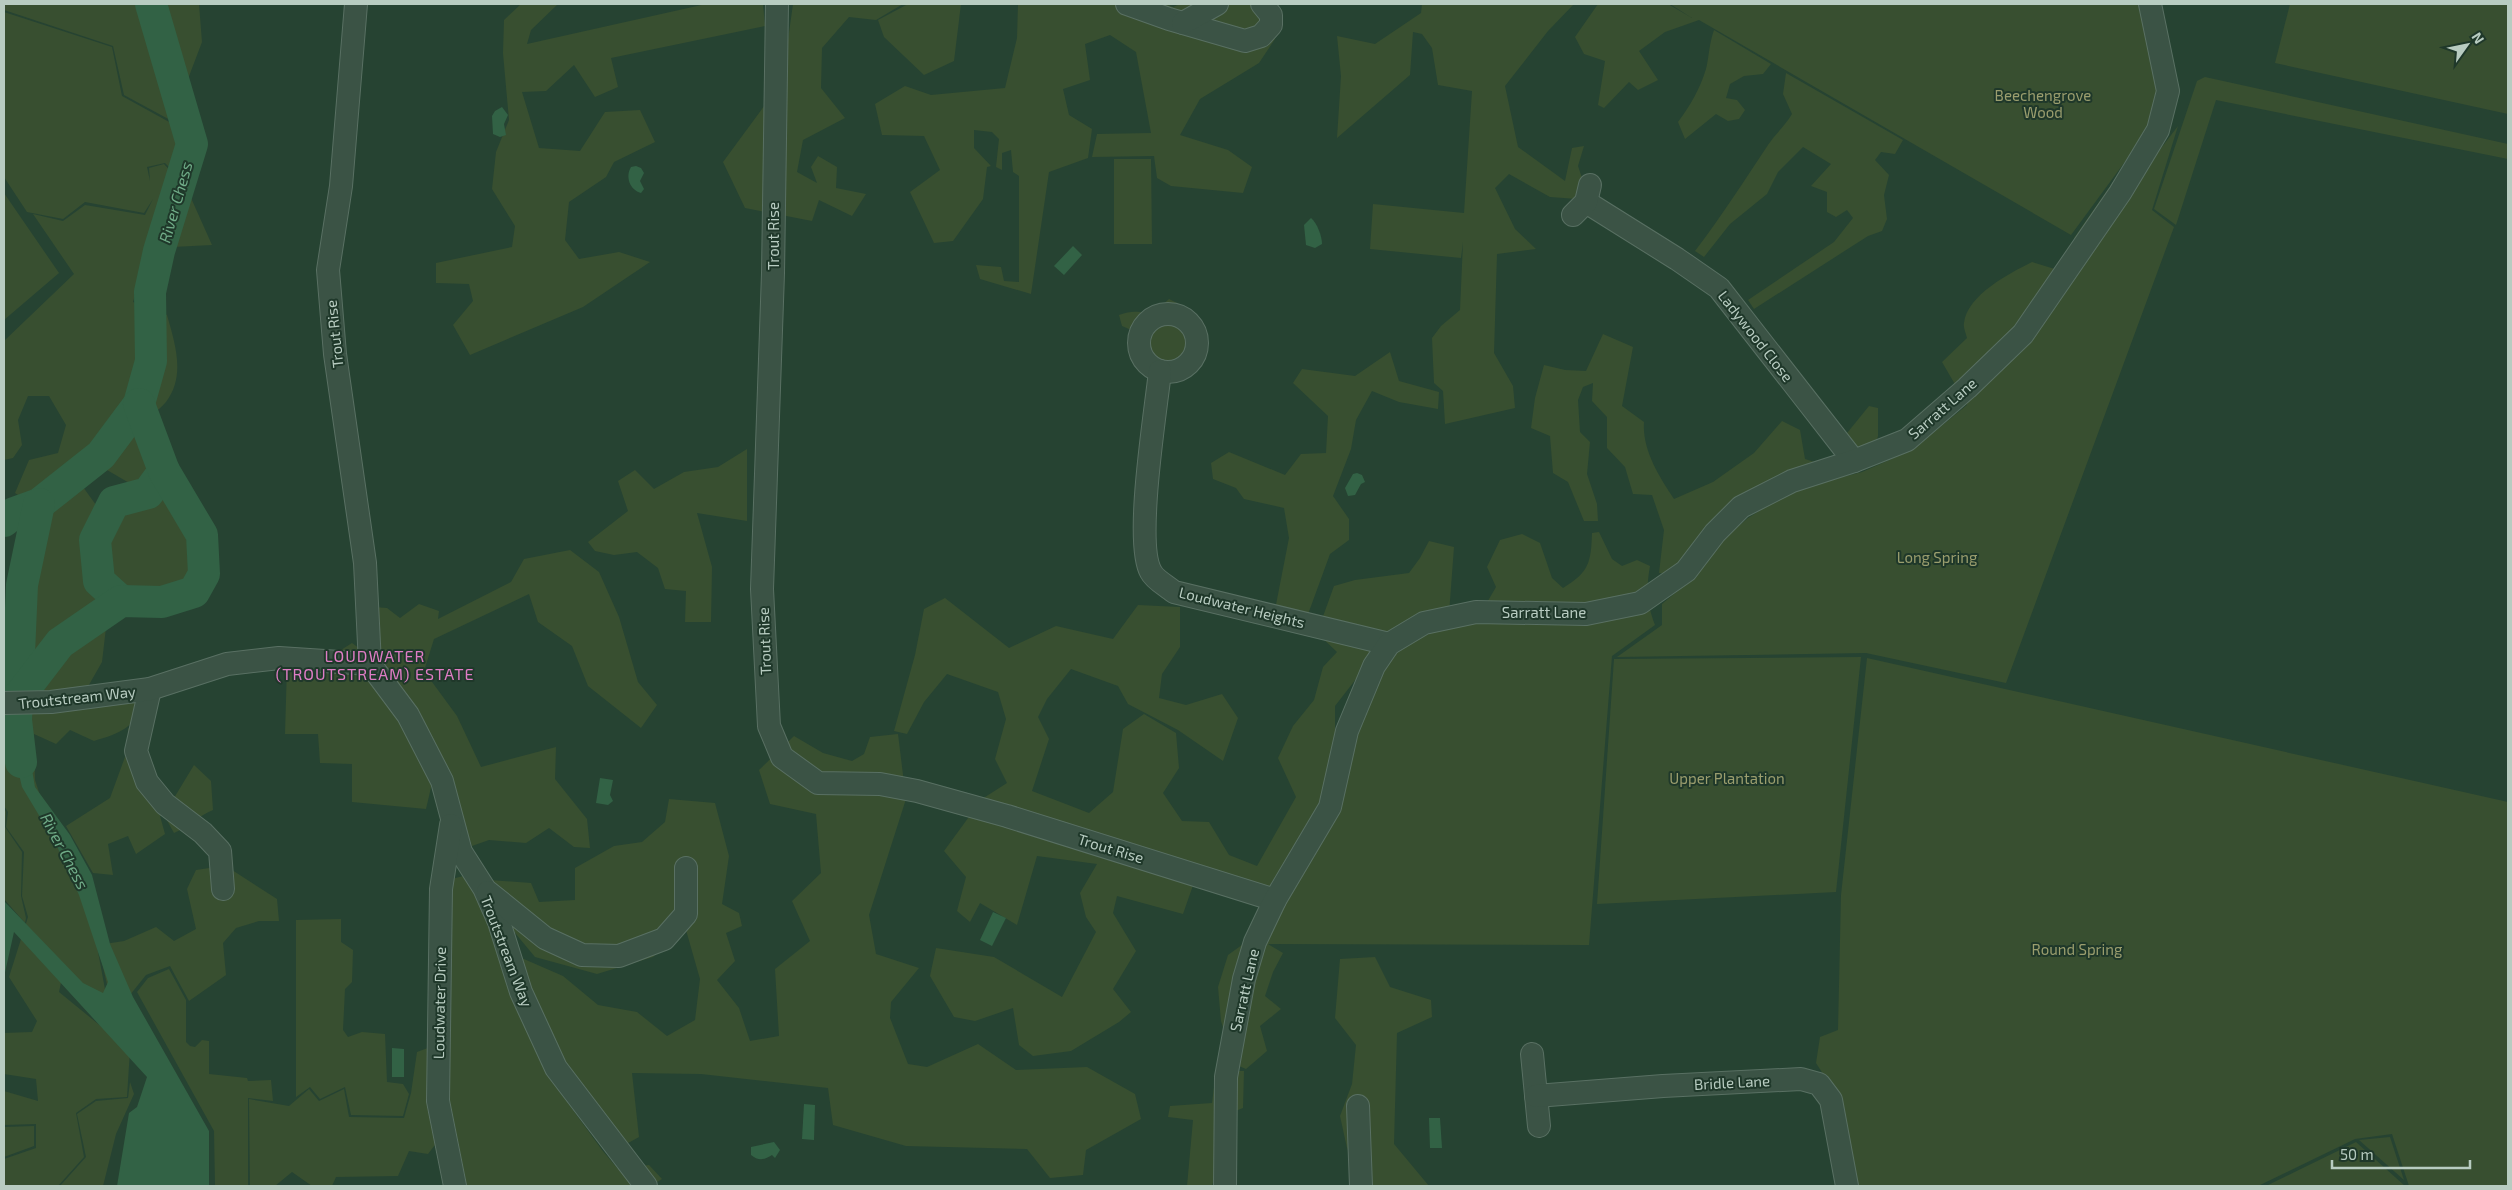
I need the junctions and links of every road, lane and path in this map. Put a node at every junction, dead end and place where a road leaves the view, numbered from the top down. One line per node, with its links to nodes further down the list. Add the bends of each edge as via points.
1 (356, 4): 12 (street, Trout Rise, via 341,186 328,270 335,354 365,562)
2 (777, 4): 19 (street, Trout Rise, via 773,273 762,589 769,726 782,758 818,783 880,784 917,791)
3 (1127, 4): 7 (street)
4 (1217, 4): 7 (street)
5 (1262, 4): 7 (street, via 1271,14 1271,25 1261,36 1245,41)
6 (2150, 4): 10 (street, Sarratt Lane, via 2168,91 2158,130 2120,193 2022,334 1907,440)
7 (1183, 23)
8 (1583, 201): 10 (street, Ladywood Close, via 1719,288)
9 (1160, 371): 11 (street, Loudwater Heights, via 1146,505 1144,550 1151,573 1174,592)
10 (1854, 461): 11 (street, Sarratt Lane, via 1792,482 1741,507 1715,533 1686,571 1640,603 1586,614 1476,612 1424,623)
11 (1390, 644): 19 (street, Sarratt Lane, via 1374,666 1347,730 1330,807)
12 (370, 664): 13 (street, Troutstream Way, via 279,658 228,664); 15 (street, Troutstream Way, via 412,721 442,781)
13 (150, 689): 14 (street, Troutstream Way, via 51,702); 18 (street, Troutstream Way, via 136,751 147,782 165,804 203,833 220,851)
14 (4, 703)
15 (452, 818): 17 (street, Troutstream Way, via 460,852); 24 (street, Loudwater Drive, via 441,889 438,1101)
16 (686, 868): 17 (street, via 686,914 664,939 619,956 582,955 545,938)
17 (484, 888): 25 (street, Troutstream Way, via 499,922 521,992 556,1068)
18 (224, 889)
19 (1275, 900): 26 (street, Sarratt Lane, via 1255,942 1244,979 1226,1077)
20 (1532, 1054): 21 (street)
21 (1536, 1096): 23 (street); 28 (street, Bridle Lane, via 1807,1080 1819,1084 1831,1100)
22 (1358, 1106): 27 (street)
23 (1538, 1126)
24 (455, 1186)
25 (646, 1186)
26 (1225, 1186)
27 (1361, 1186)
28 (1847, 1186)

